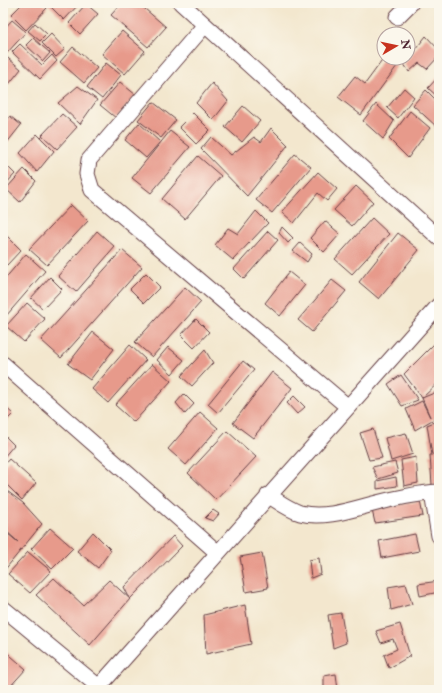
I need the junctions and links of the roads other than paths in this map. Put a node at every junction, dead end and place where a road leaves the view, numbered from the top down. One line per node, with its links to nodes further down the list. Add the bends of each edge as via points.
1 (181, 3): 4 (street)
2 (411, 3): 3 (street)
3 (397, 17)
4 (205, 24): 5 (street); 8 (street, via 89,160 87,174 92,190)
5 (439, 238)
6 (439, 305): 8 (street)
7 (3, 364): 12 (street)
8 (348, 407): 10 (street)
9 (435, 492): 10 (street, via 327,514 302,513 287,508); 11 (street)
10 (268, 495): 12 (street)
11 (439, 536)
12 (218, 553): 14 (street)
13 (3, 608): 14 (street)
14 (98, 688)

